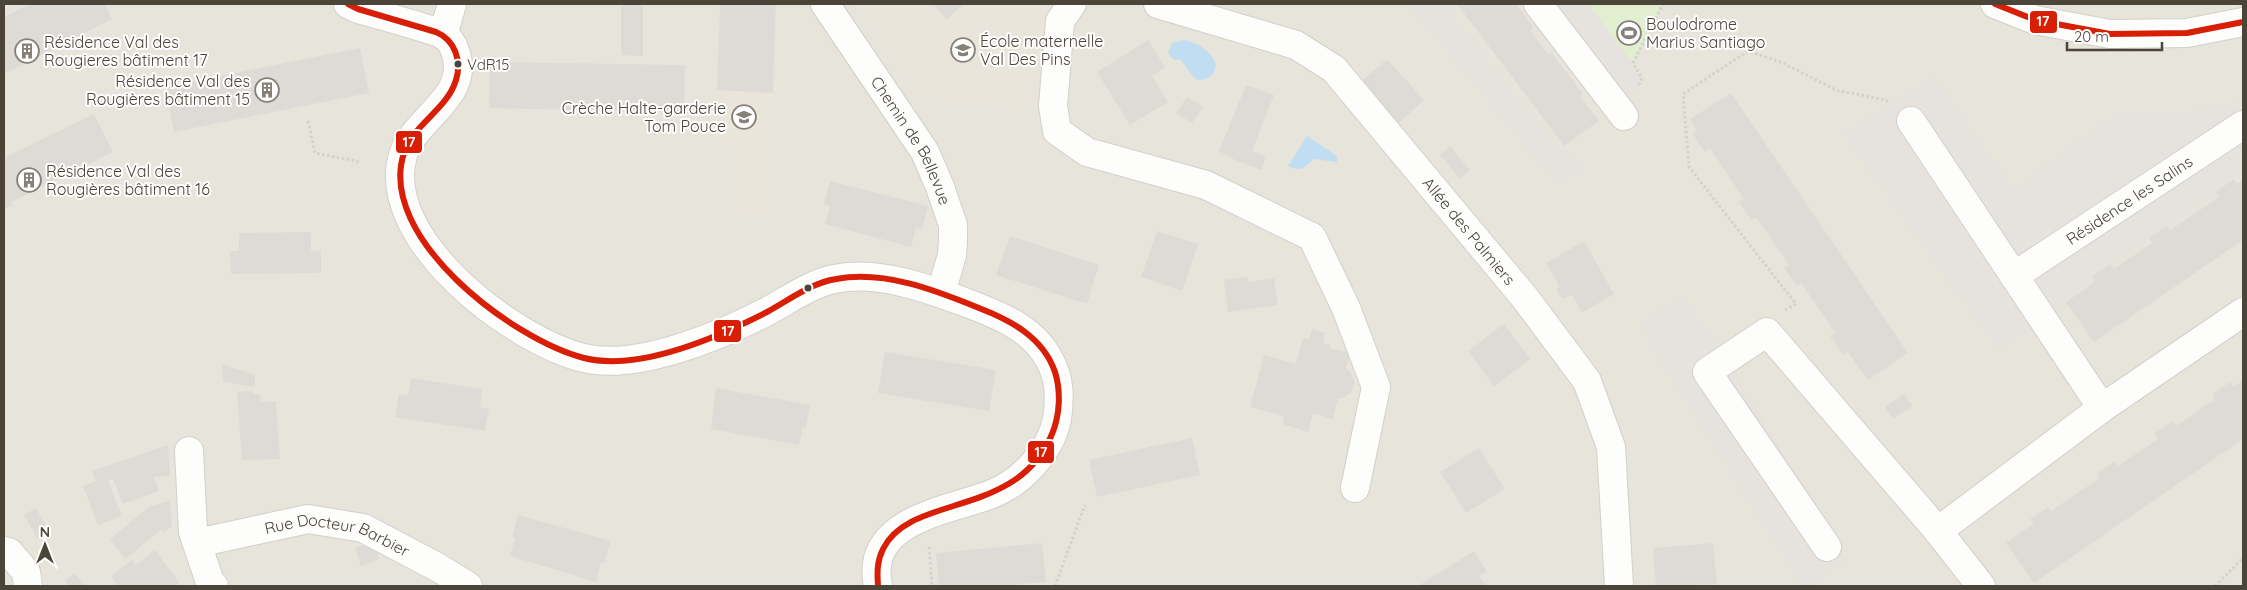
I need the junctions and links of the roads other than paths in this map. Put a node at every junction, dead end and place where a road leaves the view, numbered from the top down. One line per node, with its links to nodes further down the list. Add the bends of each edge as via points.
1 (348, 4): 9 (street)
2 (452, 4): 9 (street)
3 (825, 4): 14 (street, Chemin de Bellevue, via 924,152 940,187 953,225 952,255)
4 (1072, 4): 18 (street, via 1060,21 1053,106 1057,130 1087,152 1206,185 1312,238 1346,308 1376,386)
5 (1158, 4): 27 (street, Allée des Palmiers, via 1296,45 1334,69 1525,298 1587,381 1611,447)
6 (1538, 4): 10 (street)
7 (1995, 4): 8 (street, via 2035,20 2110,34 2186,33)
8 (2243, 22)
9 (443, 35): 14 (street, via 457,56 456,82 447,99 406,145 398,180 401,196 412,225 453,278 505,319 548,345 587,359 634,359 721,334 809,289 839,278 879,279)
10 (1624, 116)
11 (1911, 121): 13 (street)
12 (2243, 125): 13 (street, Résidence les Salins)
13 (2014, 276): 16 (street)
14 (941, 293): 26 (street, via 996,314 1032,335 1039,343 1056,375 1059,396 1054,429 1036,460 1007,487 904,526 882,549 876,570)
15 (2243, 312): 16 (street)
16 (2102, 408): 19 (street)
17 (189, 451): 20 (street)
18 (1356, 488)
19 (1938, 531): 21 (street, via 1767,332 1707,372); 28 (street)
20 (196, 543): 24 (street); 25 (street, Rue Docteur Barbier, via 308,519 363,528)
21 (1827, 547)
22 (4, 551): 23 (street, via 9,552 26,572)
23 (28, 586)
24 (214, 586)
25 (468, 586)
26 (878, 586)
27 (1619, 586)
28 (1980, 586)

